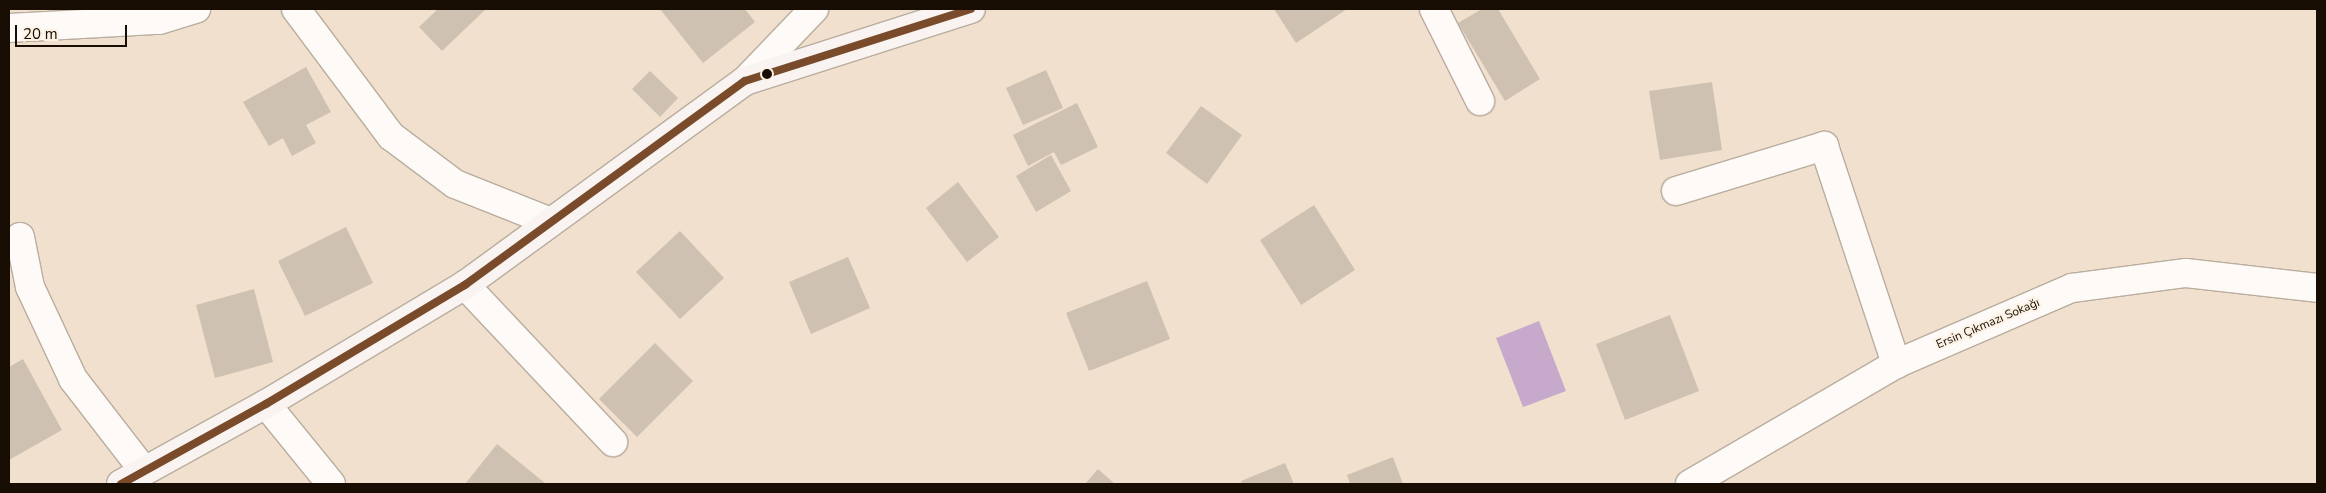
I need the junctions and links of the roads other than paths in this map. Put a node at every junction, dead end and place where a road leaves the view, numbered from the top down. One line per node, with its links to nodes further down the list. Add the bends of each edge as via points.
1 (196, 9): 6 (street, via 159,20)
2 (296, 9): 10 (street, via 391,136 455,184)
3 (814, 9): 7 (street)
4 (971, 9): 7 (street)
5 (1434, 9): 8 (street)
6 (9, 28)
7 (745, 81): 10 (street)
8 (1480, 101)
9 (1676, 191): 14 (street, via 1824,146)
10 (550, 222): 12 (street)
11 (20, 237): 17 (street, via 30,287 73,379)
12 (465, 285): 15 (street); 16 (street)
13 (2317, 288): 14 (street, Ersin Çıkmazı Sokağı, via 2186,273 2072,288)
14 (1896, 364): 20 (street, Ersin Çıkmazı Sokağı)
15 (266, 404): 17 (street); 19 (street)
16 (613, 442)
17 (144, 471): 18 (street)
18 (121, 484)
19 (331, 484)
20 (1690, 484)

